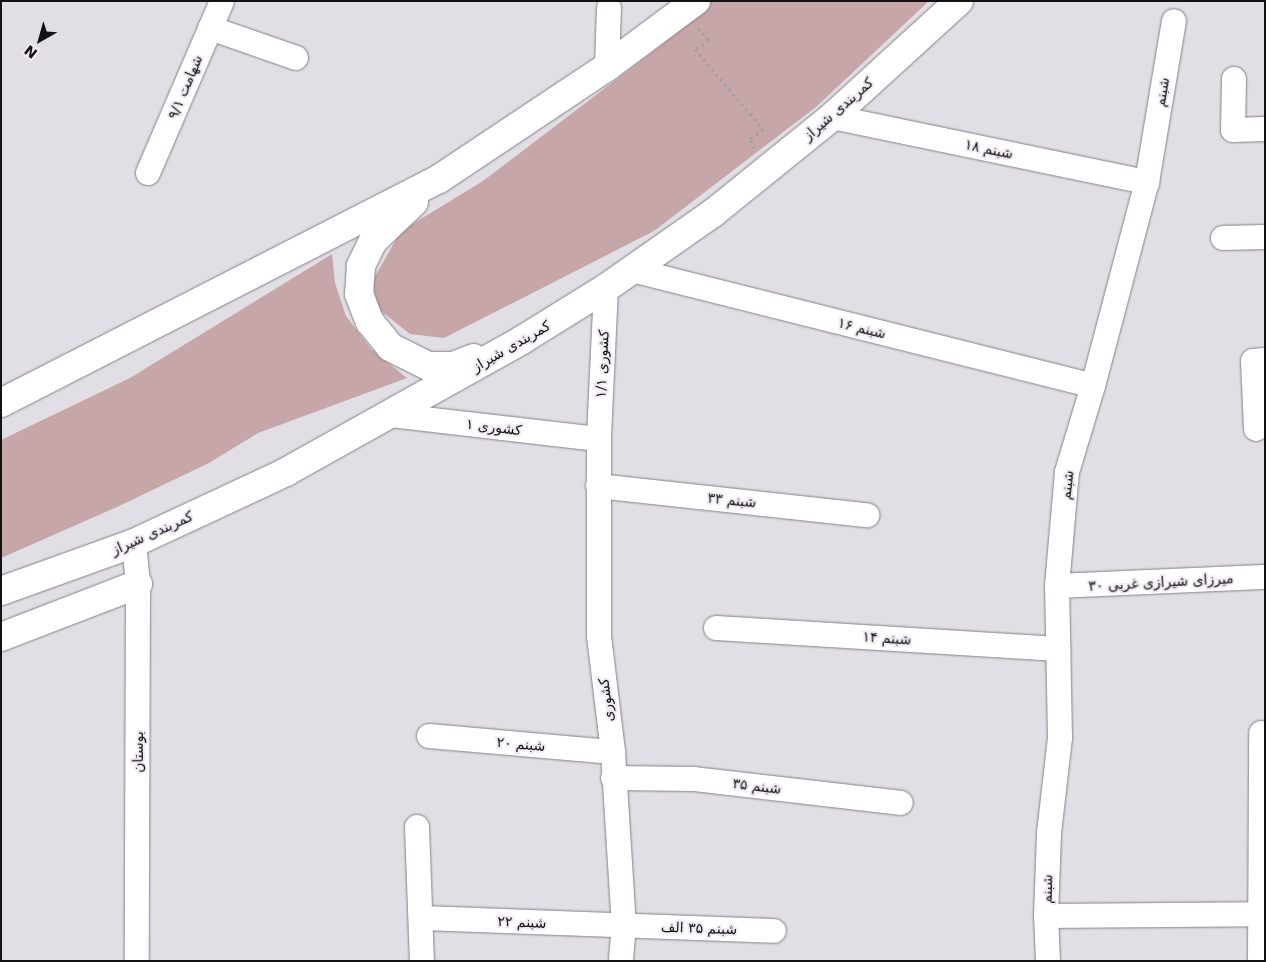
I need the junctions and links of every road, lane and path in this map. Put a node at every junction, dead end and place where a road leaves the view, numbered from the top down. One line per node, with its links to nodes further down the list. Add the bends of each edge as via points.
1 (222, 1): 6 (street, ۹/۱ شهامت)
2 (959, 1): 10 (highway, کمربندی شیراز)
3 (690, 6): 8 (highway); 12 (path, via 708,40 695,49 763,129 750,140)
4 (609, 8): 8 (street)
5 (1174, 21): 15 (street, شبنم)
6 (210, 28): 7 (street); 13 (street, ۹/۱ شهامت)
7 (296, 58)
8 (607, 67): 14 (highway)
9 (1234, 79): 11 (street, via 1233,130)
10 (832, 117): 12 (highway, کمربندی شیراز); 15 (street, ۱۸ شبنم)
11 (1265, 129)
12 (767, 169): 18 (highway, کمربندی شیراز, via 713,213)
13 (148, 173)
14 (439, 179): 20 (highway, via 373,241 361,266 359,294 370,322 390,347 428,366 453,366); 23 (highway)
15 (1147, 182): 22 (street, شبنم)
16 (1265, 237): 17 (street)
17 (1223, 238)
18 (632, 270): 19 (highway, کمربندی شیراز); 22 (street, ۱۶ شبنم)
19 (606, 288): 20 (highway, کمربندی شیراز); 26 (street, ۱/۱ کشوری)
20 (522, 340): 24 (highway, کمربندی شیراز)
21 (1259, 361): 25 (street)
22 (1093, 386): 32 (street, شبنم, via 1067,472)
23 (1, 403)
24 (390, 416): 26 (street, ۱ کشوری); 29 (highway, کمربندی شیراز, via 286,472)
25 (1256, 429)
26 (599, 439): 27 (street, کشوری)
27 (598, 486): 28 (street, ۳۳ شبنم); 39 (street, کشوری, via 599,636)
28 (867, 515)
29 (134, 543): 31 (street, بوستان); 33 (highway, کمربندی شیراز)
30 (1265, 577): 32 (street, میرزای شیرازی غربی ۳۰)
31 (138, 584): 35 (highway); 49 (street, بوستان)
32 (1057, 586): 36 (street, شبنم)
33 (1, 591)
34 (716, 628): 36 (street, ۱۴ شبنم)
35 (1, 637)
36 (1058, 649): 45 (street, شبنم, via 1060,738 1049,832)
37 (1261, 733): 40 (street)
38 (430, 736): 39 (street, ۲۰ شبنم)
39 (612, 752): 41 (street, کشوری)
40 (1263, 757): 44 (street)
41 (613, 778): 42 (street, ۳۵ شبنم, via 694,779); 47 (street, کشوری)
42 (901, 803)
43 (417, 827): 46 (street)
44 (1259, 914): 45 (street); 53 (street)
45 (1046, 916): 52 (street, شبنم)
46 (421, 918): 47 (street, ۲۲ شبنم); 50 (street)
47 (624, 926): 48 (street, شبنم ۳۵ الف); 51 (street, کشوری)
48 (774, 931)
49 (137, 961)
50 (422, 961)
51 (621, 961)
52 (1048, 961)
53 (1260, 961)

